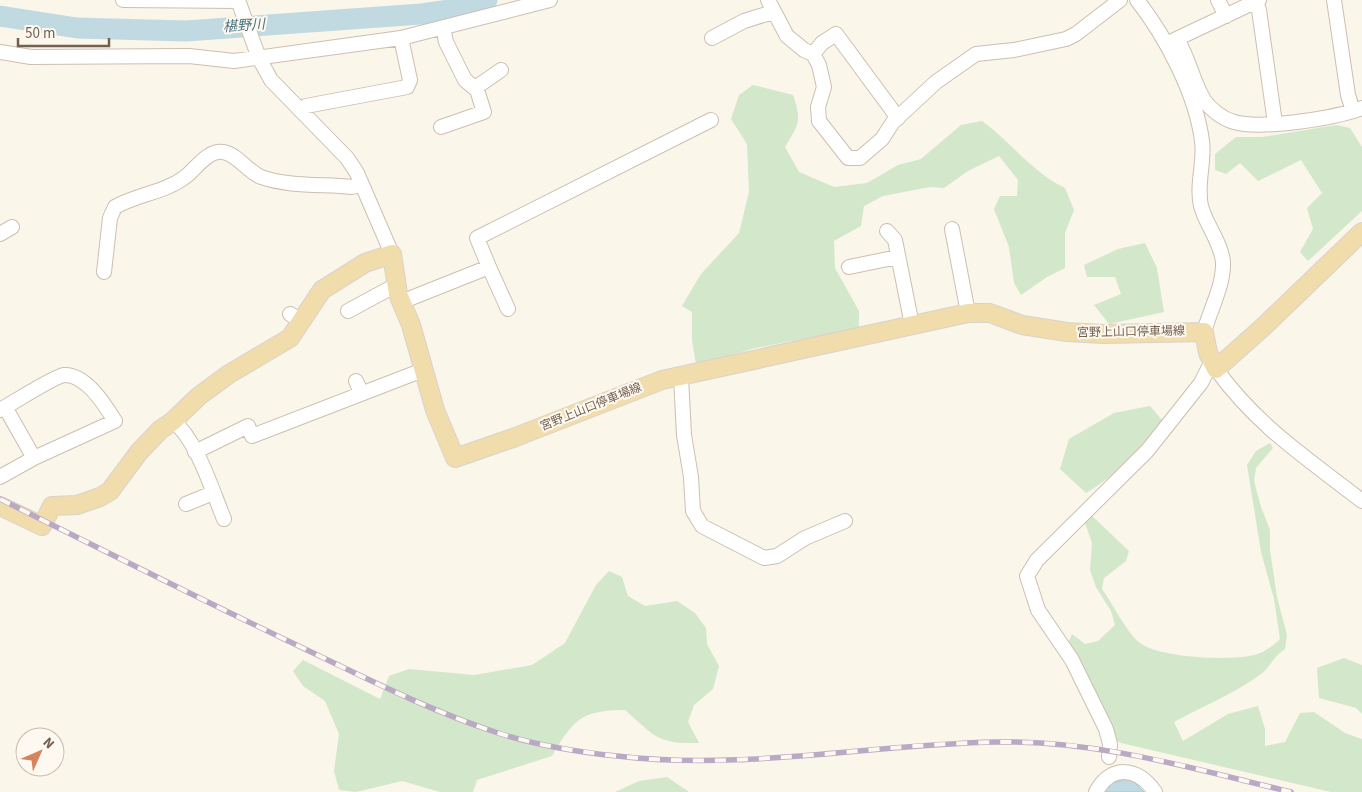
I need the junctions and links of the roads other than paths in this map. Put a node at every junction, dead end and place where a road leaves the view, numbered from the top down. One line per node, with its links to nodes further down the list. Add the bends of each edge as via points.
1 (123, 0): 8 (street)
2 (550, 0): 11 (street)
3 (1120, 0): 22 (street, via 1066,38 1014,50 976,54 936,82)
4 (1137, 0): 14 (street)
5 (1218, 0): 10 (street)
6 (1334, 0): 20 (street, via 1348,95)
7 (1258, 1): 10 (street); 24 (street)
8 (239, 2): 16 (street)
9 (770, 6): 13 (street); 17 (street, via 787,36)
10 (1226, 16): 14 (street)
11 (442, 28): 12 (street); 19 (street, via 465,80)
12 (401, 38): 16 (street); 21 (street, via 410,80 407,87 306,106)
13 (712, 38)
14 (1173, 42): 24 (street, via 1187,55 1204,100 1222,118 1235,123); 41 (street, via 1202,142 1201,205 1223,263)
15 (0, 52): 16 (street, via 31,57 128,54 234,61)
16 (257, 54): 21 (street, via 271,80)
17 (813, 54): 22 (street, via 836,34); 22 (street, via 824,87 818,107 819,121 848,158 860,158)
18 (501, 70): 19 (street)
19 (475, 88): 25 (street, via 484,112)
20 (1358, 109): 24 (street)
21 (300, 110): 26 (street, via 347,158)
22 (898, 118)
23 (711, 120): 32 (street, via 477,238)
24 (1275, 123)
25 (441, 127)
26 (362, 184): 30 (street); 34 (street, via 352,188 276,181 246,169 232,156 222,152 214,154 186,177 164,189 115,207 110,218)
27 (952, 229): 39 (street)
28 (887, 231): 31 (street, via 895,240)
29 (1362, 232): 42 (main road, via 1262,328)
30 (392, 254): 35 (main road, 宮野上山口停車場線); 46 (main road, via 365,263 322,290 296,318 290,338 229,374)
31 (898, 257): 33 (street); 40 (street)
32 (489, 267): 36 (street); 37 (street)
33 (849, 267)
34 (104, 272)
35 (396, 285): 36 (main road, 宮野上山口停車場線); 38 (street)
36 (401, 302): 43 (main road, 宮野上山口停車場線)
37 (508, 308)
38 (348, 311)
39 (968, 313): 40 (main road, 宮野上山口停車場線); 41 (main road, 宮野上山口停車場線, via 990,313 1022,325 1067,332)
40 (912, 325): 44 (main road, 宮野上山口停車場線)
41 (1204, 332): 42 (main road)
42 (1214, 365): 51 (street, via 1248,410); 56 (street, via 1147,451 1036,560 1027,576 1040,614 1072,660 1106,729)
43 (423, 370): 44 (main road, 宮野上山口停車場線, via 455,458 615,396); 47 (street, via 359,386 252,436 248,426)
44 (681, 377): 55 (street, via 693,511 702,526 764,558 777,556 805,538)
45 (3, 409): 48 (street); 48 (street, via 62,375 75,376 107,407 115,421)
46 (173, 421): 47 (street); 53 (main road, via 139,452 110,491 77,504 52,506 42,526)
47 (195, 452): 50 (street)
48 (34, 458): 49 (street)
49 (0, 477)
50 (213, 493): 52 (street); 54 (street)
51 (1362, 501)
52 (186, 504)
53 (0, 506)
54 (224, 519)
55 (845, 521)
56 (1109, 757): 57 (street); 58 (street)
57 (1125, 771): 58 (street); 60 (street)
58 (1107, 777): 59 (street)
59 (1096, 792)
60 (1155, 792)

